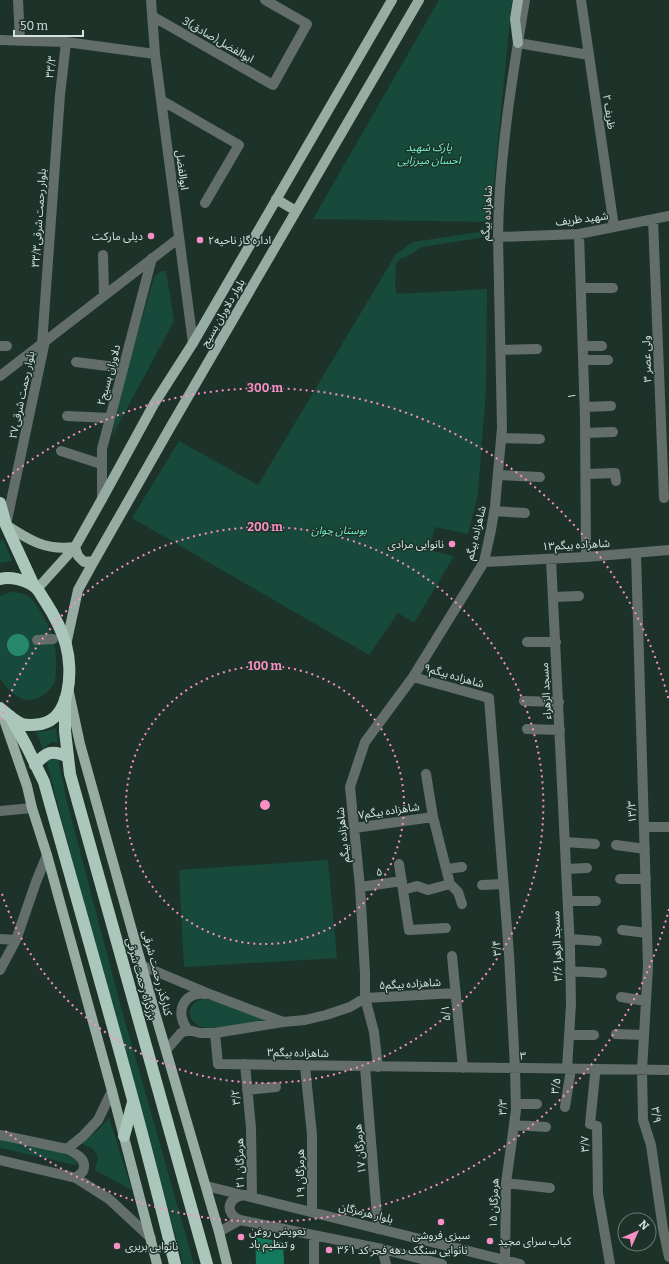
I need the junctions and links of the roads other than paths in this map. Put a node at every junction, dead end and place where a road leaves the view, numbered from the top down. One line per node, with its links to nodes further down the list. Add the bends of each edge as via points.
1 (18, 0): 11 (street)
2 (151, 0): 9 (street, ابوالفضل)
3 (265, 0): 9 (street, 3ابوالفضل(صادق), via 307,24 273,85)
4 (392, 0): 18 (main road, بلوار دلاوران بسیج)
5 (419, 0): 20 (main road, بلوار دلاوران بسیج)
6 (518, 0): 13 (main road, via 515,19)
7 (525, 0): 13 (street, شاهزاده بیگم)
8 (581, 0): 15 (street, ظریف ۲)
9 (152, 16): 14 (street, ابوالفضل)
10 (0, 40): 11 (street)
11 (20, 41): 12 (street)
12 (66, 42): 14 (street); 16 (street, ۳۳/۳)
13 (518, 43): 15 (street); 25 (street, شاهزاده بیگم, via 504,144)
14 (155, 54): 17 (street, ابوالفضل)
15 (589, 55): 23 (street, ظریف ۲)
16 (60, 95): 32 (street, بلوار رحمت شرقی۳۳/۳)
17 (161, 100): 19 (street, via 239,145); 26 (street, ابوالفضل)
18 (276, 199): 20 (main road); 33 (main road, بلوار دلاوران بسیج)
19 (205, 203)
20 (296, 211): 69 (main road, بلوار دلاوران بسیج)
21 (669, 216): 22 (street, شهید ظریف)
22 (653, 219): 23 (street, شهید ظریف); 52 (street, ولی عصر ۳)
23 (614, 227): 24 (street, شهید ظریف)
24 (579, 234): 25 (street, شهید ظریف); 29 (street, ۱)
25 (498, 237): 37 (street, شاهزاده بیگم)
26 (179, 238): 28 (street); 33 (street, ابوالفضل)
27 (103, 256): 31 (street)
28 (152, 258): 31 (street); 41 (street, دلاوران بسیج۲)
29 (581, 288): 30 (street); 34 (street, ۱)
30 (613, 288)
31 (104, 295): 32 (street)
32 (44, 342): 42 (street); 63 (street, بلوار رحمت شرقی۲۷)
33 (193, 343): 59 (main road, بلوار دلاوران بسیج, via 154,404)
34 (583, 346): 35 (street); 38 (street, ۱)
35 (602, 346)
36 (537, 349): 37 (street)
37 (500, 350): 49 (street, شاهزاده بیگم)
38 (583, 360): 39 (street); 44 (street, ۱)
39 (608, 360)
40 (76, 362): 41 (street)
41 (123, 368): 46 (street, دلاوران بسیج۲)
42 (0, 376)
43 (610, 406): 44 (street)
44 (585, 407): 48 (street, ۱)
45 (67, 416): 46 (street)
46 (110, 418): 53 (street, دلاوران بسیج۲)
47 (613, 432): 48 (street)
48 (585, 433): 54 (street, ۱)
49 (501, 438): 50 (street); 55 (street, شاهزاده بیگم)
50 (540, 439)
51 (61, 451): 53 (street)
52 (666, 454): 58 (street, ولی عصر ۳)
53 (101, 464): 59 (street, دلاوران بسیج۲)
54 (586, 474): 57 (street, via 615,473); 67 (street, ۱)
55 (498, 475): 56 (street); 61 (street, شاهزاده بیگم)
56 (540, 477)
57 (616, 481)
58 (664, 498)
59 (102, 499): 64 (main road, بلوار دلاوران بسیج)
60 (0, 503): 63 (highway)
61 (494, 511): 62 (street); 70 (street, شاهزاده بیگم)
62 (525, 513)
63 (3, 526): 64 (main road, via 47,546); 72 (highway)
64 (75, 547): 69 (main road, via 78,556 84,562); 72 (main road, بلوار دلاوران بسیج)
65 (669, 550): 66 (street, شاهزاده بیگم۱۳)
66 (636, 553): 67 (street, شاهزاده بیگم۱۳); 96 (street, ۱۳/۳)
67 (586, 556): 68 (street, شاهزاده بیگم۱۳)
68 (551, 559): 70 (street, شاهزاده بیگم۱۳); 74 (street, مسجد الزهراء)
69 (94, 561): 79 (main road, بلوار دلاوران بسیج, via 78,590)
70 (484, 562): 80 (street, شاهزاده بیگم)
71 (0, 579): 72 (highway, via 14,578)
72 (36, 587): 79 (highway, بزرگراه رحمت شرقی, via 55,615)
73 (579, 596): 74 (street)
74 (554, 597): 78 (street, مسجد الزهراء)
75 (53, 639): 76 (street)
76 (37, 640)
77 (527, 642): 78 (street)
78 (556, 642): 84 (street, مسجد الزهراء)
79 (66, 645): 81 (highway, بزرگراه رحمت شرقی, via 69,663)
80 (413, 677): 82 (street, شاهزاده بیگم۹); 98 (street, شاهزاده بیگم, via 365,742 350,787)
81 (67, 693): 86 (highway, via 61,710 48,723 23,725); 89 (highway, بزرگراه رحمت شرقی, via 65,731); 127 (main road, کنارگذر رحمت شرقی)
82 (488, 698): 112 (street, ۳/۴)
83 (524, 700): 84 (street)
84 (559, 702): 88 (street, مسجد الزهراء)
85 (0, 708): 86 (highway); 92 (main road)
86 (10, 716): 90 (highway)
87 (527, 729): 88 (street)
88 (560, 730): 95 (street, مسجد الزهراء)
89 (68, 757): 90 (highway, via 54,752 48,753); 185 (highway, بزرگراه رحمت شرقی, via 70,774)
90 (35, 765): 157 (highway, via 44,782)
91 (426, 774): 94 (street, شاهزاده بیگم۷)
92 (32, 808): 93 (street); 103 (main road)
93 (0, 811)
94 (433, 817): 98 (street, شاهزاده بیگم۷); 107 (street)
95 (564, 822): 99 (street, مسجد الزهرا ۳/۶)
96 (644, 827): 97 (street); 102 (street, ۱۳/۳)
97 (669, 827)
98 (354, 828): 115 (street, شاهزاده بیگم)
99 (565, 842): 100 (street); 108 (street, مسجد الزهرا ۳/۶)
100 (595, 844)
101 (616, 845): 102 (street)
102 (645, 848): 110 (street, ۱۳/۳)
103 (46, 855): 124 (street); 155 (main road)
104 (399, 864): 113 (street)
105 (462, 867): 107 (street)
106 (587, 868): 108 (street)
107 (447, 869): 111 (street)
108 (567, 869): 116 (street, مسجد الزهرا ۳/۶)
109 (620, 879): 110 (street)
110 (646, 879): 121 (street, ۱۳/۳)
111 (450, 884): 113 (street, ۵, via 428,890); 118 (street, via 458,892)
112 (503, 884): 114 (street); 149 (street, ۳/۴)
113 (402, 885): 115 (street, ۵); 119 (street, via 409,930)
114 (482, 885)
115 (360, 887): 134 (street, شاهزاده بیگم)
116 (568, 901): 117 (street); 123 (street, مسجد الزهرا ۳/۶)
117 (596, 901)
118 (462, 904)
119 (446, 928)
120 (622, 930): 121 (street)
121 (647, 933): 135 (street, ۱۳/۳)
122 (0, 939): 124 (street)
123 (570, 939): 125 (street); 129 (street, مسجد الزهرا ۳/۶)
124 (16, 940): 128 (street)
125 (597, 941)
126 (452, 956): 131 (street, ۵/۱)
127 (143, 966): 132 (street); 143 (main road, کنارگذر رحمت شرقی)
128 (0, 970)
129 (570, 971): 130 (street); 140 (street, مسجد الزهرا ۳/۶)
130 (602, 972)
131 (456, 993): 134 (street, شاهزاده بیگم۵); 148 (street, ۵/۱)
132 (212, 995): 136 (street); 137 (street, via 195,994 185,1002 181,1018)
133 (622, 997): 135 (street)
134 (365, 998): 136 (street, via 350,1007 326,1015); 147 (street, شاهزاده بیگم, via 374,1032)
135 (646, 1001): 142 (street, ۱۳/۳)
136 (283, 1022): 138 (street)
137 (188, 1030): 138 (street); 143 (street, via 181,1033)
138 (215, 1033): 144 (street, ۳شاهزاده بیگم, via 218,1064)
139 (616, 1034): 142 (street)
140 (569, 1035): 141 (street); 150 (street, مسجد الزهرا ۳/۶)
141 (594, 1035)
142 (644, 1035): 151 (street, ۱۳/۳)
143 (167, 1049): 171 (main road, کنارگذر رحمت شرقی)
144 (245, 1064): 145 (street, ۳شاهزاده بیگم); 156 (street, ۳/۲)
145 (305, 1066): 146 (street, ۳شاهزاده بیگم); 174 (street, هرمزگان ۱۹, via 312,1135)
146 (365, 1067): 147 (street, ۳شاهزاده بیگم); 176 (street, هرمزگان ۱۷)
147 (378, 1067): 148 (street, ۳)
148 (463, 1068): 149 (street, ۳)
149 (515, 1068): 150 (street, ۳); 158 (street, ۳/۳)
150 (569, 1069): 151 (street, ۳); 160 (street, ۳/۵)
151 (642, 1070): 152 (street, ۳); 181 (street, ۳/۹, via 643,1120 651,1145 662,1229)
152 (669, 1070)
153 (595, 1075): 191 (street, ۳/۷, via 590,1124 597,1126 598,1194)
154 (276, 1087): 156 (street)
155 (112, 1090): 165 (main road); 167 (street, via 98,1120)
156 (247, 1090): 163 (street, ۳/۲)
157 (134, 1101): 165 (highway); 184 (highway)
158 (516, 1104): 159 (street); 161 (street, ۳/۳)
159 (537, 1104)
160 (565, 1107)
161 (514, 1125): 162 (street); 166 (street, ۳/۳)
162 (546, 1127)
163 (251, 1128): 173 (street, هرمزگان ۲۱)
164 (0, 1135): 167 (street)
165 (124, 1136): 179 (main road)
166 (511, 1146): 170 (street, هرمزگان ۱۵)
167 (67, 1149): 169 (street, via 79,1155 84,1163 83,1171)
168 (0, 1160): 169 (street)
169 (76, 1178): 179 (street, via 109,1198)
170 (506, 1183): 172 (street); 182 (street, هرمزگان ۱۵)
171 (206, 1186): 173 (street, بلوار هرمزگان); 177 (main road, کنارگذر رحمت شرقی)
172 (550, 1188)
173 (248, 1196): 174 (street, بلوار هرمزگان); 175 (street, via 238,1196 230,1205 230,1212 234,1218)
174 (312, 1212): 176 (street, بلوار هرمزگان)
175 (240, 1220): 177 (street); 178 (street)
176 (378, 1229): 182 (street, بلوار هرمزگان)
177 (219, 1232): 186 (main road, کنارگذر رحمت شرقی)
178 (314, 1235): 180 (street); 187 (street)
179 (151, 1238): 183 (main road)
180 (382, 1249): 188 (street); 189 (street)
181 (669, 1257)
182 (505, 1260): 190 (street, بلوار هرمزگان)
183 (157, 1264)
184 (175, 1264)
185 (207, 1264)
186 (227, 1264)
187 (314, 1264)
188 (386, 1264)
189 (442, 1264)
190 (520, 1264)
191 (610, 1264)

